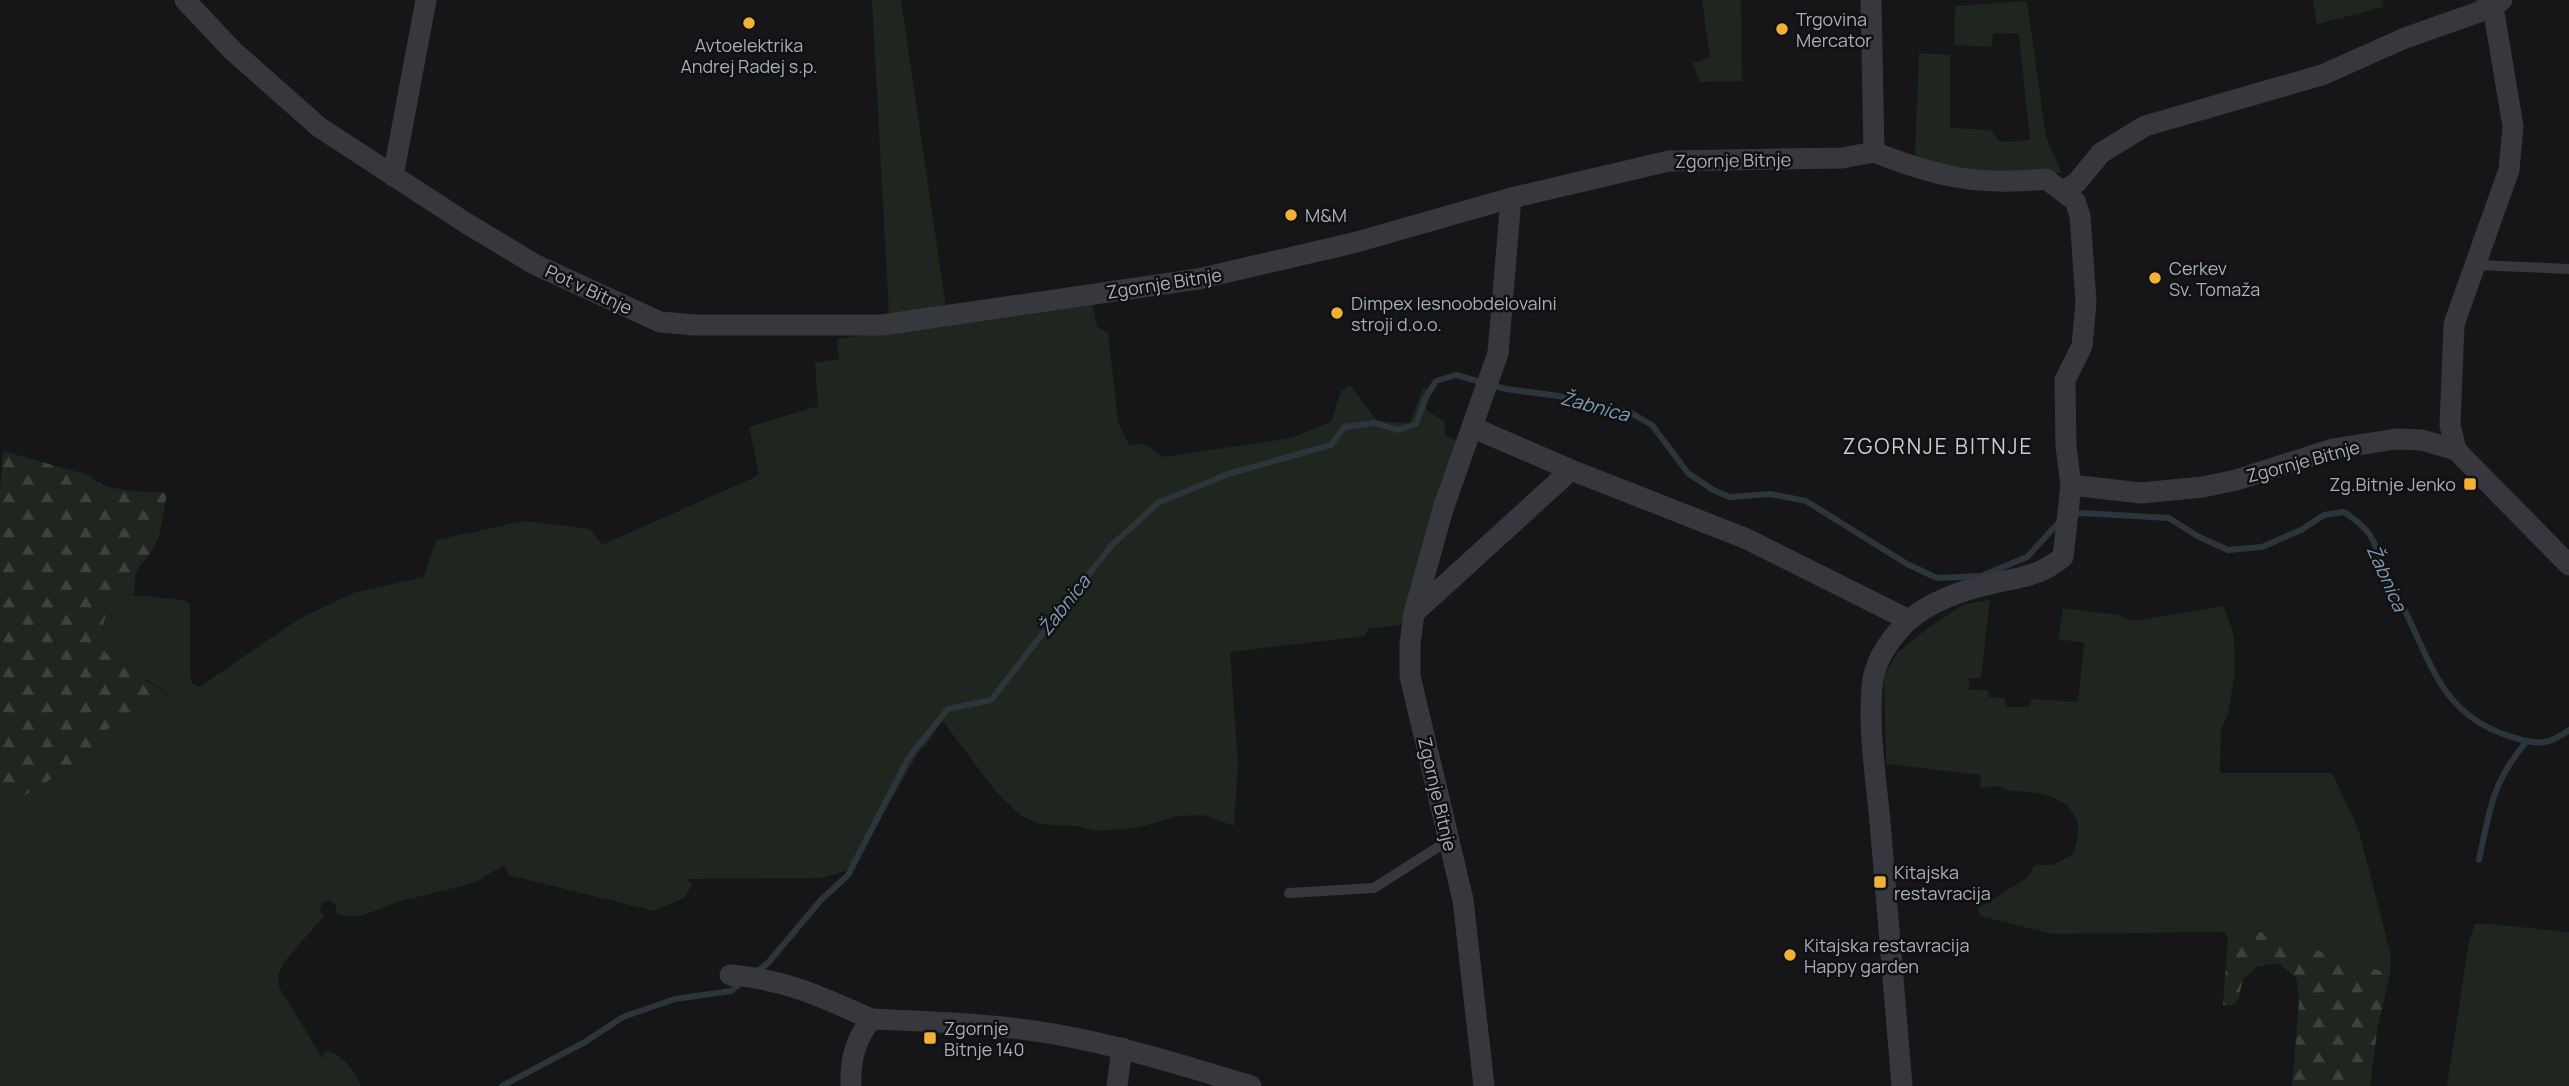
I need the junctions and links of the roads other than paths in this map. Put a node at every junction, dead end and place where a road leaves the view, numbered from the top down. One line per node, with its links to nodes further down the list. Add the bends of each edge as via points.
1 (185, 0): 6 (street, Pot v Bitnje, via 233,51 319,127)
2 (426, 0): 6 (street)
3 (1871, 0): 5 (street)
4 (2494, 2): 7 (street, via 2322,75 2145,126 2101,153 2077,182); 9 (street, via 2513,126 2509,170)
5 (1874, 152): 7 (street, Zgornje Bitnje, via 1957,179 2046,179); 8 (street, Zgornje Bitnje, via 1842,158 1669,161)
6 (393, 176): 11 (street, Pot v Bitnje, via 534,264 660,322)
7 (2063, 191): 15 (street, via 2075,201 2080,216 2086,302 2082,346 2065,380)
8 (1511, 198): 11 (street, Zgornje Bitnje, via 1353,243 1198,279 882,325); 12 (street, Zgornje Bitnje, via 1498,353)
9 (2475, 265): 10 (lane); 13 (street, via 2454,324 2450,425)
10 (2569, 269)
11 (808, 326)
12 (1474, 428): 14 (street); 17 (street, Zgornje Bitnje, via 1444,509)
13 (2456, 450): 15 (street, Zgornje Bitnje, via 2422,440 2396,439 2333,449 2203,487); 16 (street, Zgornje Bitnje)
14 (1572, 470): 17 (street); 18 (street, via 1746,539)
15 (2071, 493): 18 (street, via 2063,557 2019,580 1956,595)
16 (2569, 565)
17 (1414, 613): 19 (street, Zgornje Bitnje, via 1410,676)
18 (1909, 620): 28 (street, via 1879,660 1872,704)
19 (1449, 840): 20 (lane, via 1374,888); 27 (street, Zgornje Bitnje, via 1463,900)
20 (1289, 893)
21 (730, 975): 22 (street, via 798,987)
22 (871, 1019): 23 (street, via 998,1026); 24 (street, via 854,1046)
23 (1122, 1048): 25 (street); 26 (street)
24 (850, 1086)
25 (1117, 1086)
26 (1251, 1086)
27 (1484, 1086)
28 (1902, 1086)

